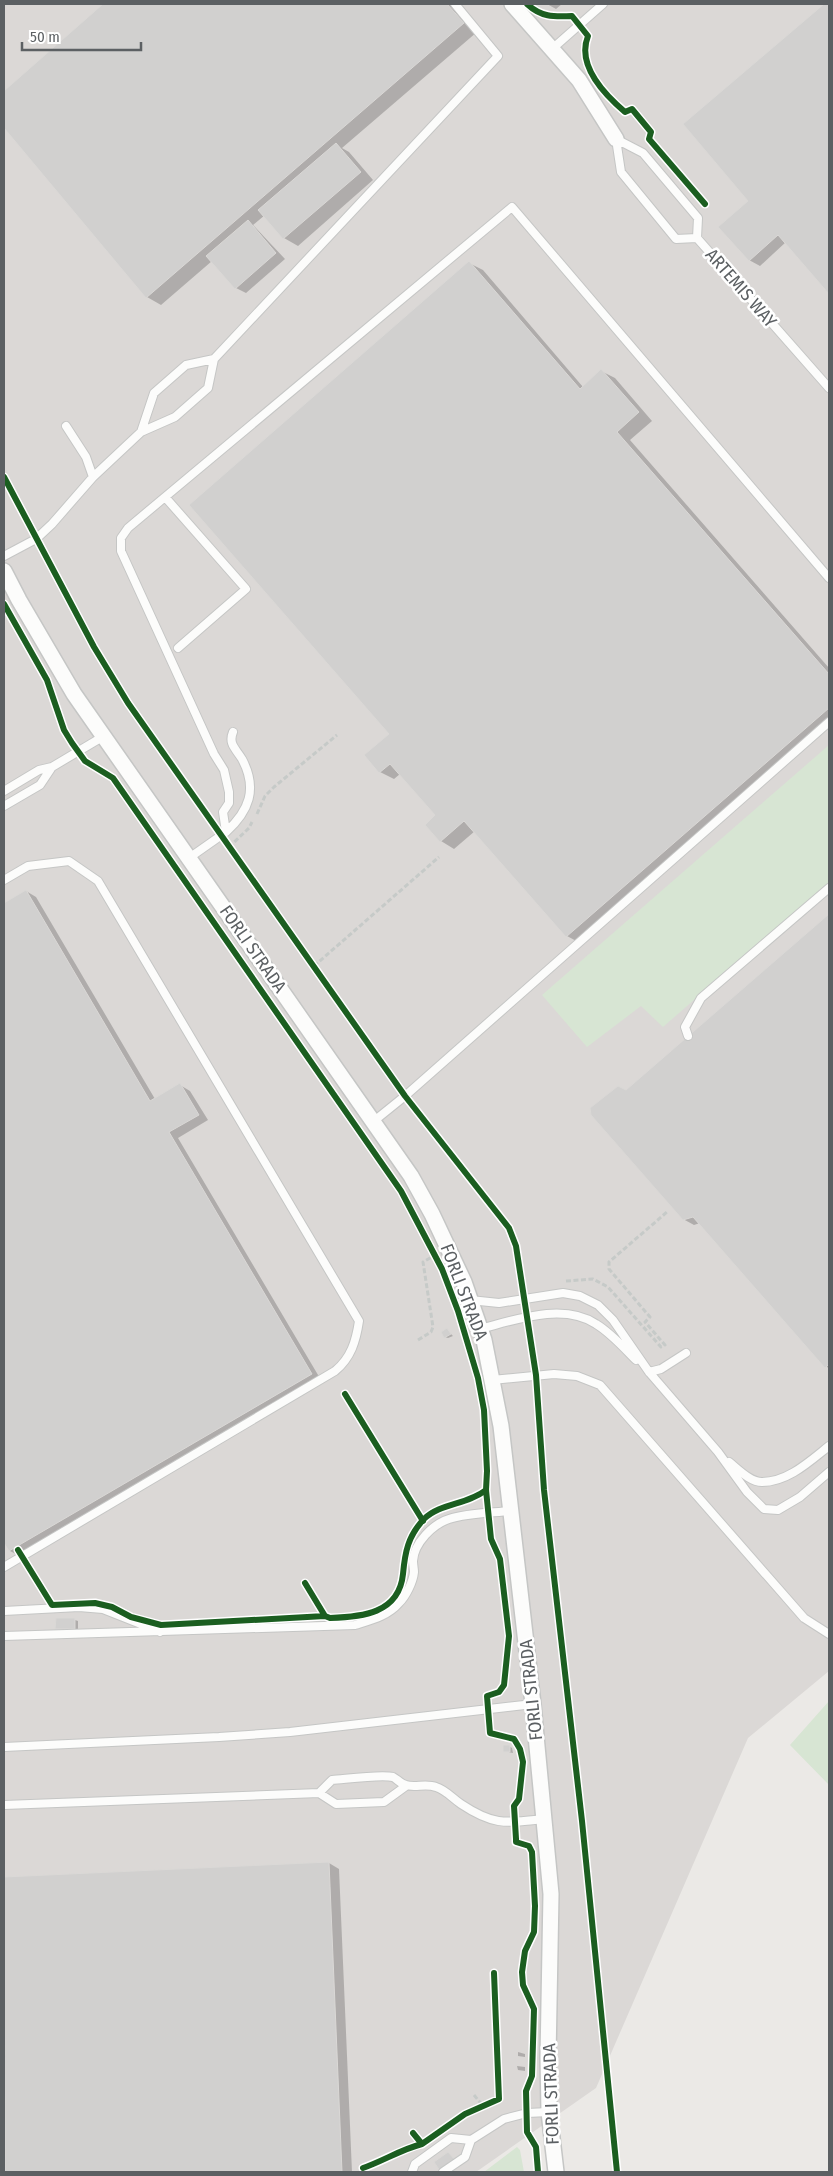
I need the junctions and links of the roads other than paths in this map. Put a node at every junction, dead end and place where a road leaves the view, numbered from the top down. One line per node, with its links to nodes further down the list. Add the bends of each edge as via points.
1 (455, 4): 7 (lane, via 498,56)
2 (512, 4): 4 (street)
3 (603, 4): 4 (lane)
4 (552, 49): 5 (street, via 579,80)
5 (616, 139): 6 (lane, ARTEMIS WAY, via 643,153 698,218); 6 (lane, via 621,172 676,239)
6 (697, 238): 8 (lane, ARTEMIS WAY)
7 (214, 359): 10 (lane, via 208,388 175,416); 10 (lane, via 186,365 154,393)
8 (829, 388)
9 (66, 426): 11 (lane, via 86,458)
10 (141, 432): 11 (lane)
11 (93, 478): 13 (lane, via 36,539)
12 (165, 497): 15 (lane, via 512,208); 16 (lane, via 246,589); 23 (lane, via 128,528 121,538 121,551 224,770 230,792 229,803 223,812)
13 (4, 556)
14 (4, 571): 19 (street, FORLI STRADA, via 69,686)
15 (829, 578)
16 (178, 648)
17 (829, 722): 28 (lane)
18 (234, 732): 23 (lane, via 231,739 247,770 250,789 245,813)
19 (104, 736): 20 (lane); 24 (street, FORLI STRADA)
20 (52, 768): 21 (lane, via 39,770); 22 (lane, via 40,784)
21 (4, 791)
22 (4, 806)
23 (226, 832): 24 (lane)
24 (189, 858): 28 (street, FORLI STRADA)
25 (4, 880): 38 (lane, via 28,866 69,861 98,881 359,1321 350,1353 335,1371)
26 (829, 888): 27 (lane, via 701,998 685,1028)
27 (688, 1036)
28 (374, 1121): 29 (street, FORLI STRADA, via 432,1214)
29 (470, 1300): 30 (street, FORLI STRADA); 32 (lane, via 499,1303 563,1293 580,1296 598,1305 613,1320)
30 (480, 1330): 32 (lane, via 545,1315 581,1316 597,1324); 33 (street, FORLI STRADA)
31 (686, 1353): 32 (lane, via 661,1369)
32 (649, 1372): 35 (lane)
33 (492, 1380): 37 (street, FORLI STRADA, via 501,1426); 41 (lane, via 554,1374 577,1376 600,1385 804,1618)
34 (829, 1446): 35 (lane, via 791,1474 761,1482 746,1476)
35 (718, 1452): 36 (lane, via 747,1492 764,1509 778,1510 800,1497)
36 (829, 1472)
37 (510, 1511): 40 (lane, via 448,1519 432,1528 420,1542 413,1559 414,1574 400,1603 375,1619 355,1625); 43 (street, FORLI STRADA)
38 (4, 1567)
39 (4, 1611): 40 (lane, via 103,1609 154,1626)
40 (160, 1632): 42 (lane)
41 (829, 1634)
42 (4, 1636)
43 (532, 1704): 44 (lane, via 281,1732); 48 (street, FORLI STRADA)
44 (4, 1747)
45 (406, 1786): 46 (lane, via 393,1777 332,1780); 46 (lane, via 384,1802 336,1804); 48 (lane, via 435,1786 491,1821 510,1823)
46 (319, 1793): 47 (lane)
47 (4, 1805)
48 (544, 1819): 49 (street, FORLI STRADA, via 551,1894)
49 (549, 2112): 50 (lane, via 504,2119); 53 (street, FORLI STRADA)
50 (471, 2140): 51 (lane, via 451,2138 415,2164); 52 (lane, via 465,2157)
51 (412, 2172)
52 (443, 2172)
53 (556, 2172)

